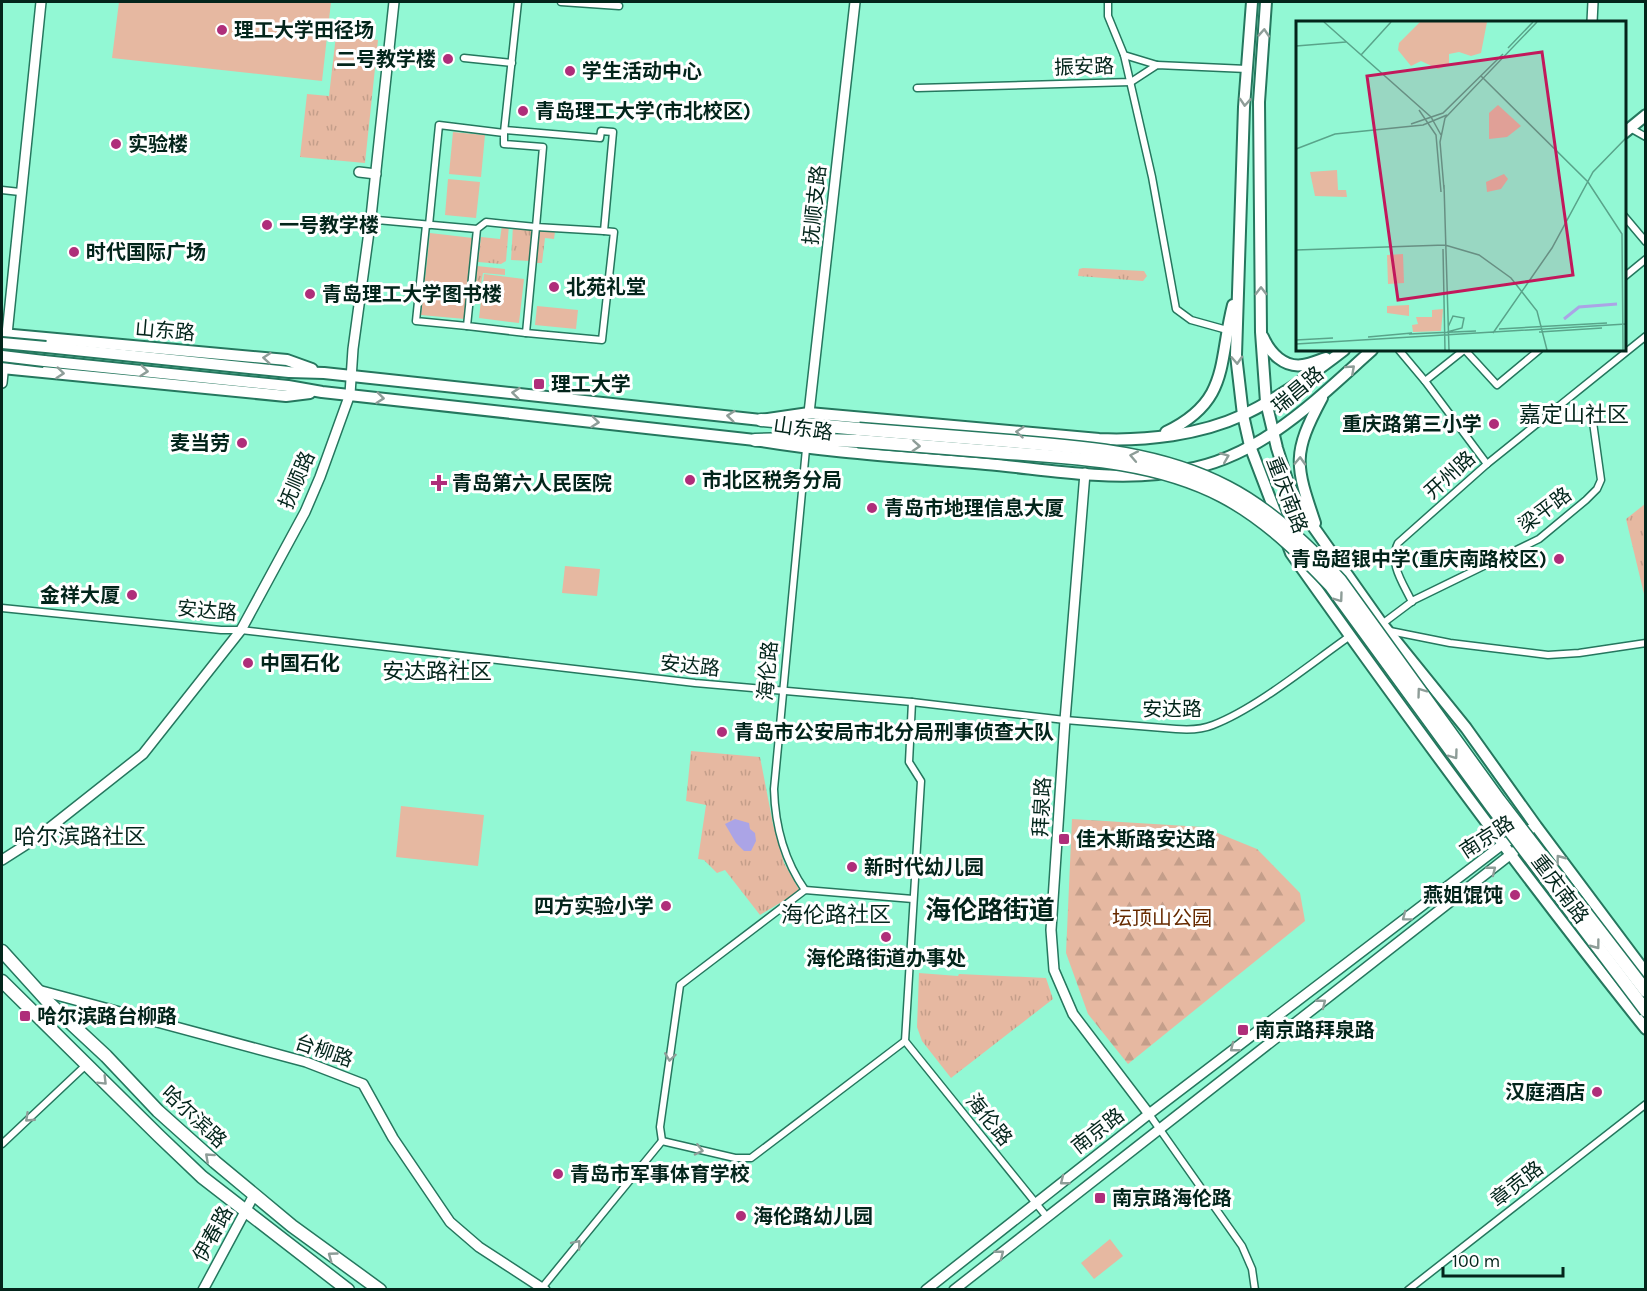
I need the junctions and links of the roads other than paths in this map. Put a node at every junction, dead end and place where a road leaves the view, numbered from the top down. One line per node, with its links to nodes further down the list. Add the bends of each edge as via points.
1 (41, 2): 26 (main road)
2 (394, 2): 24 (main road, 抚顺路)
3 (518, 2): 14 (street)
4 (561, 2): 10 (street)
5 (855, 2): 58 (main road, 抚顺支路)
6 (1108, 2): 12 (street, via 1108,16)
7 (1252, 2): 16 (main road, 重庆南路)
8 (1266, 2): 39 (main road, 重庆南路, one-way to 8, via 1259,102)
9 (1593, 2): 11 (main road)
10 (619, 6)
11 (1592, 21)
12 (1124, 55): 15 (street); 17 (street)
13 (464, 58): 14 (street)
14 (512, 63): 20 (street)
15 (1157, 65): 16 (street); 17 (street, 振安路)
16 (1247, 69): 36 (main road, 重庆南路, one-way to 36)
17 (1131, 82): 18 (street, 振安路); 38 (street, via 1176,309 1191,320)
18 (917, 88)
19 (1646, 115): 21 (main road)
20 (504, 131): 29 (street, via 439,125); 30 (street, via 504,144 543,147); 32 (street, via 600,138 601,130 614,132)
21 (1627, 131): 22 (street)
22 (1646, 137)
23 (359, 172): 24 (main road)
24 (376, 174): 28 (main road, 抚顺路)
25 (2, 190): 26 (street)
26 (20, 192): 42 (main road)
27 (1626, 218): 33 (street)
28 (374, 220): 29 (street); 51 (main road, 抚顺路)
29 (428, 225): 31 (street); 37 (street, via 416,321)
30 (536, 227): 31 (street, via 486,222); 32 (street); 40 (street)
31 (477, 229): 37 (street)
32 (604, 231): 40 (street, via 614,232 602,340)
33 (1646, 243)
34 (1646, 259): 35 (street)
35 (1626, 275)
36 (1238, 285): 38 (main road); 59 (main road, 重庆南路, one-way to 59, via 1236,355)
37 (467, 326): 40 (street)
38 (1227, 330): 64 (main road, via 1223,364 1212,394 1184,423)
39 (1261, 332): 48 (main road, via 1275,356 1291,365 1305,365); 57 (main road, 重庆南路)
40 (526, 333)
41 (1646, 336): 68 (street, 开州路)
42 (3, 337): 49 (main road); 50 (main road, 山东路, bridge, via 46,348); 50 (main road, 山东路, one-way to 42, via 287,360)
43 (1371, 351): 54 (main road, 瑞昌路, one-way to 43)
44 (1400, 351): 52 (street)
45 (1463, 351): 52 (street)
46 (1465, 351): 47 (street, via 1497,385)
47 (1538, 351)
48 (1340, 353): 57 (main road, 瑞昌路)
49 (2, 364): 53 (main road); 55 (main road, 山东路, one-way to 55, bridge, via 44,361); 55 (main road, 山东路, one-way to 55, via 286,396)
50 (324, 373): 51 (main road, 山东路)
51 (351, 376): 56 (main road, 抚顺路); 61 (main road, 山东路, one-way to 51)
52 (1425, 381): 68 (street)
53 (2, 383)
54 (1326, 391): 62 (main road, 瑞昌路); 71 (main road, one-way to 54, via 1302,485 1299,462 1305,434)
55 (322, 392): 56 (main road, 山东路)
56 (350, 394): 65 (main road, 山东路, one-way to 65); 76 (main road, 抚顺路, via 305,512)
57 (1266, 402): 59 (main road, 瑞昌路); 62 (main road, 重庆南路)
58 (810, 413): 61 (main road, 山东路); 64 (main road, 山东路, one-way to 58, via 1099,439)
59 (1243, 415): 64 (main road, 山东路); 66 (main road, 重庆南路)
60 (1592, 415): 73 (street, 梁平路, via 1601,480 1597,489 1539,539)
61 (761, 420): 63 (highway)
62 (1273, 432): 66 (main road, 山东路); 71 (main road, 重庆南路, via 1288,483)
63 (858, 435): 65 (highway); 92 (highway, one-way to 63, bridge, via 1499,800 1340,579 1315,552 1268,513 1228,487 1194,472 1103,450); 93 (highway, one-way to 93, bridge, via 1101,461 1146,470 1223,496 1264,523 1331,586)
64 (1151, 439)
65 (754, 440): 67 (main road, 山东路)
66 (1250, 447): 70 (main road, 山东路, one-way to 66, via 1191,469); 72 (main road, 重庆南路)
67 (806, 449): 69 (main road, 山东路); 79 (street, 海伦路)
68 (1487, 464): 73 (street, 开州路, via 1398,543 1394,564)
69 (1085, 473): 70 (main road, 山东路); 81 (main road, 拜泉路)
70 (1143, 475): 72 (main road, via 1175,477 1231,494 1258,512)
71 (1320, 537): 75 (main road, 重庆南路)
72 (1291, 553): 77 (main road, 重庆南路)
73 (1412, 602): 75 (street, 梁平路)
74 (2, 608): 76 (street, 安达路)
75 (1384, 627): 78 (street, via 1450,643 1548,655); 82 (main road, 重庆南路, via 1466,728)
76 (241, 630): 79 (street, 安达路); 85 (main road, 抚顺路, via 143,754 38,837)
77 (1350, 636): 81 (street, 安达路, via 1254,703 1204,728); 83 (main road, 重庆南路)
78 (1645, 644)
79 (783, 692): 80 (street, 安达路); 86 (street, 海伦路, via 774,789 776,812 784,852)
80 (912, 702): 81 (street, 安达路); 87 (street, via 909,762 921,781)
81 (1065, 720): 98 (main road, 拜泉路, via 1051,930 1054,970 1073,1014)
82 (1536, 826): 83 (main road, 南京路); 84 (main road, 南京路); 89 (main road, 重庆南路, one-way to 82)
83 (1503, 844): 84 (main road, 重庆南路); 98 (main road, 南京路, one-way to 98)
84 (1512, 856): 94 (main road, 重庆南路); 99 (main road, 南京路, one-way to 84)
85 (2, 860)
86 (805, 890): 87 (street); 100 (street, one-way to 100, via 680,985 660,1127)
87 (913, 899): 95 (street)
88 (2, 951): 91 (highway, 哈尔滨路)
89 (1646, 973)
90 (2, 981): 96 (highway, 哈尔滨路)
91 (37, 990): 102 (highway, 哈尔滨路, one-way to 91, via 158,1111); 106 (main road, 台柳路, via 306,1062 363,1084 393,1138 450,1222 479,1247)
92 (1646, 991)
93 (1646, 1011)
94 (1646, 1029)
95 (905, 1041): 100 (street, one-way to 95, via 735,1158 751,1158); 103 (street, 海伦路)
96 (87, 1064): 101 (street, one-way to 101); 104 (highway, 哈尔滨路, one-way to 104, via 202,1177)
97 (1646, 1104): 113 (street, 章贡路)
98 (1149, 1114): 99 (street); 103 (main road, 南京路, one-way to 103)
99 (1159, 1129): 105 (main road, 南京路); 112 (street, via 1242,1246 1252,1269)
100 (662, 1141): 106 (street, one-way to 100)
101 (2, 1144)
102 (254, 1195): 104 (main road, 伊春路); 109 (highway, 哈尔滨路, one-way to 102)
103 (1035, 1203): 105 (street, 海伦路); 110 (main road, 南京路)
104 (246, 1211): 107 (main road, 伊春路); 108 (highway, 哈尔滨路)
105 (1047, 1217): 111 (main road, 南京路, one-way to 105)
106 (542, 1289)
107 (203, 1290)
108 (348, 1290)
109 (380, 1290)
110 (926, 1290)
111 (954, 1290)
112 (1255, 1290)
113 (1408, 1290)

